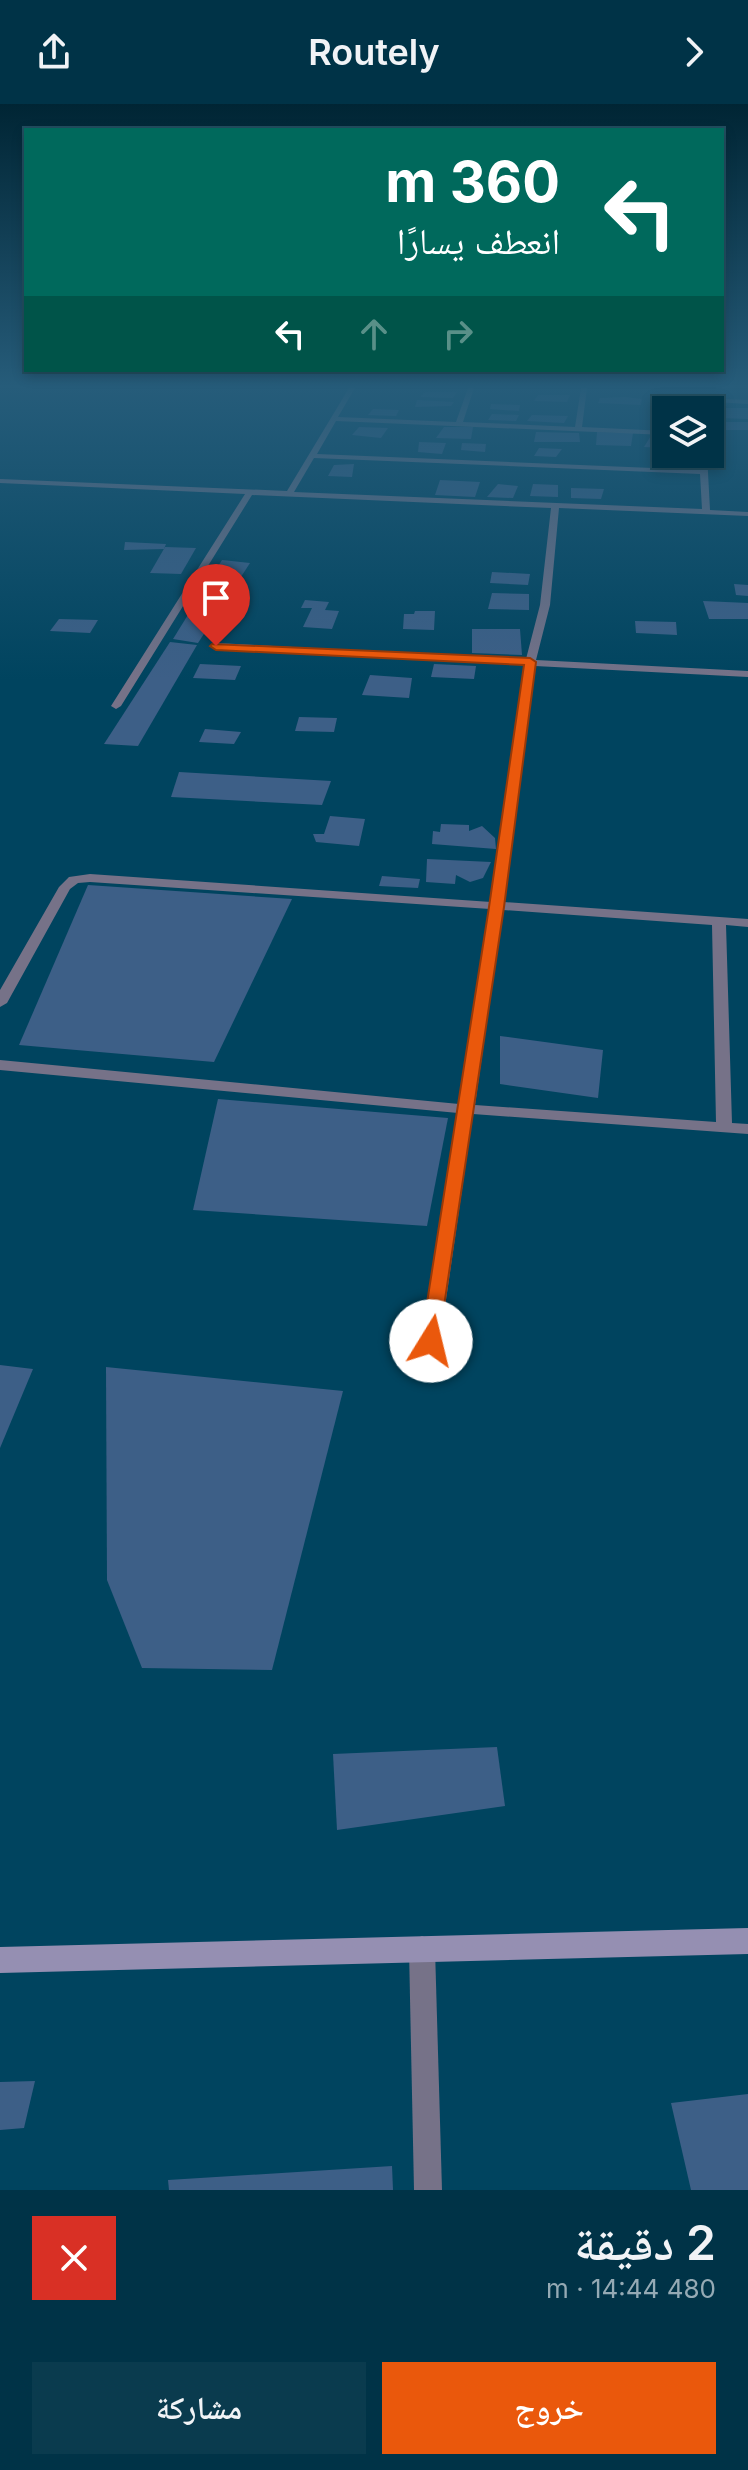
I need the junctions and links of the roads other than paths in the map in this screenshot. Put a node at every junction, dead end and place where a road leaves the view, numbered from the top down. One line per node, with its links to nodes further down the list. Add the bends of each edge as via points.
1 (99, 485): 4 (street)
2 (294, 485): 5 (street)
3 (704, 485): 7 (street)
4 (250, 492): 5 (street); 12 (street)
5 (289, 494): 6 (street)
6 (555, 505): 7 (street); 10 (street, via 545,605)
7 (706, 512): 8 (street)
8 (748, 514)
9 (216, 646): 10 (street)
10 (530, 662): 11 (street); 13 (street)
11 (748, 674)
12 (116, 706)
13 (497, 907): 14 (street); 16 (street, via 74,880 65,887); 18 (street)
14 (719, 921): 15 (street); 19 (street)
15 (748, 923)
16 (0, 1003)
17 (0, 1065): 18 (street)
18 (466, 1109): 19 (street); 21 (street)
19 (724, 1127): 20 (street)
20 (748, 1129)
21 (431, 1341)
22 (748, 1941): 23 (street)
23 (422, 1949): 24 (street); 25 (street)
24 (0, 1960)
25 (428, 2190)

